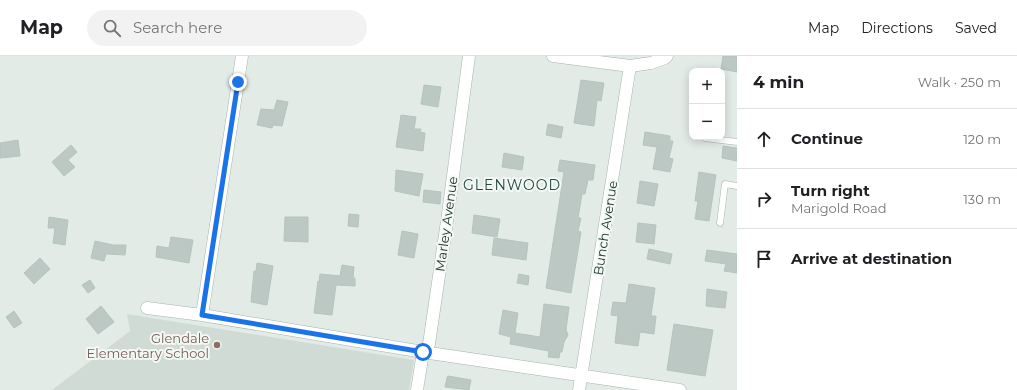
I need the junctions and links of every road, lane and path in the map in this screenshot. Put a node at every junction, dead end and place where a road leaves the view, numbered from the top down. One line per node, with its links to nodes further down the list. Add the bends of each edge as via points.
1 (242, 56): 11 (street)
2 (469, 56): 12 (street, Marley Avenue, via 429,344)
3 (553, 56): 5 (street)
4 (667, 56): 5 (street, via 651,63)
5 (630, 66): 13 (street, Bunch Avenue)
6 (721, 140): 7 (lane)
7 (737, 142)
8 (737, 186): 9 (lane, via 725,184)
9 (720, 223)
10 (147, 308): 11 (street)
11 (202, 315): 12 (street)
12 (423, 352): 13 (street); 14 (street, Marley Avenue)
13 (582, 375): 15 (street, Bunch Avenue); 16 (street)
14 (417, 390)
15 (579, 390)
16 (680, 390)

